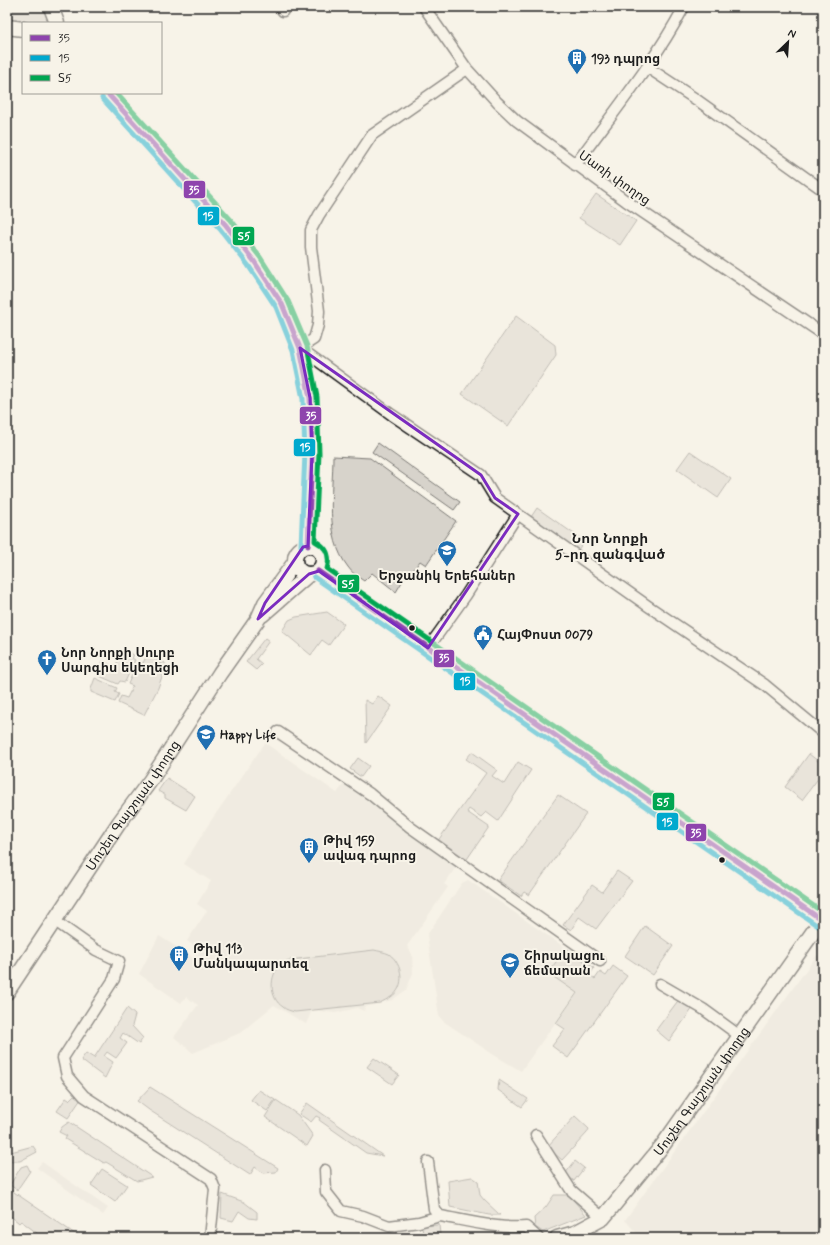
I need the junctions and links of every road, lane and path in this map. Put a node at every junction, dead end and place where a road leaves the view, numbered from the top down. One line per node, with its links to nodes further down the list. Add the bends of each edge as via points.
1 (51, 7): 4 (main road)
2 (424, 7): 8 (street, Մառի փողոց)
3 (684, 7): 7 (street)
4 (57, 22)
5 (7, 28): 6 (main road)
6 (22, 29)
7 (647, 67): 10 (street); 11 (street)
8 (467, 69): 10 (street, Մառի փողոց, via 517,121); 13 (street, via 372,135 310,230 319,311 318,325 314,339)
9 (108, 94): 13 (main road, via 225,224 254,261 282,304)
10 (575, 164): 12 (street, Մառի փողոց, via 685,242)
11 (823, 190)
12 (823, 334)
13 (300, 348): 14 (street, via 481,476 495,498); 15 (main road, via 310,398 312,445)
14 (518, 514): 19 (street); 21 (street, via 765,685)
15 (308, 546): 16 (main road, via 297,553); 17 (main road, via 317,549 323,561)
16 (295, 562): 17 (main road, via 299,570); 18 (main road, Մուշեղ Գալշոյան փողոց, via 265,603)
17 (313, 572): 18 (main road, Մուշեղ Գալշոյան փողոց); 19 (main road)
18 (258, 619): 23 (main road, Մուշեղ Գալշոյան փողոց)
19 (428, 648): 22 (main road)
20 (278, 732): 24 (street, via 370,794 416,831)
21 (823, 733)
22 (823, 920): 27 (main road, Մուշեղ Գալշոյան փողոց)
23 (55, 921): 26 (main road, Մուշեղ Գալշոյան փողոց); 33 (street, via 96,950 119,961 114,979 63,1058 67,1076 84,1096 211,1179 215,1189)
24 (600, 961)
25 (660, 984): 27 (street)
26 (7, 992)
27 (740, 1036): 32 (main road, Մուշեղ Գալշոյան փողոց, via 663,1145)
28 (536, 1134): 32 (street, via 571,1190)
29 (428, 1162): 31 (street, via 434,1209)
30 (325, 1170): 31 (street, via 326,1192 341,1211 389,1226)
31 (440, 1216): 34 (street, via 516,1228 526,1227)
32 (603, 1218): 35 (main road, Մուշեղ Գալշոյան փողոց, via 575,1233)
33 (210, 1238)
34 (538, 1238)
35 (557, 1238)

